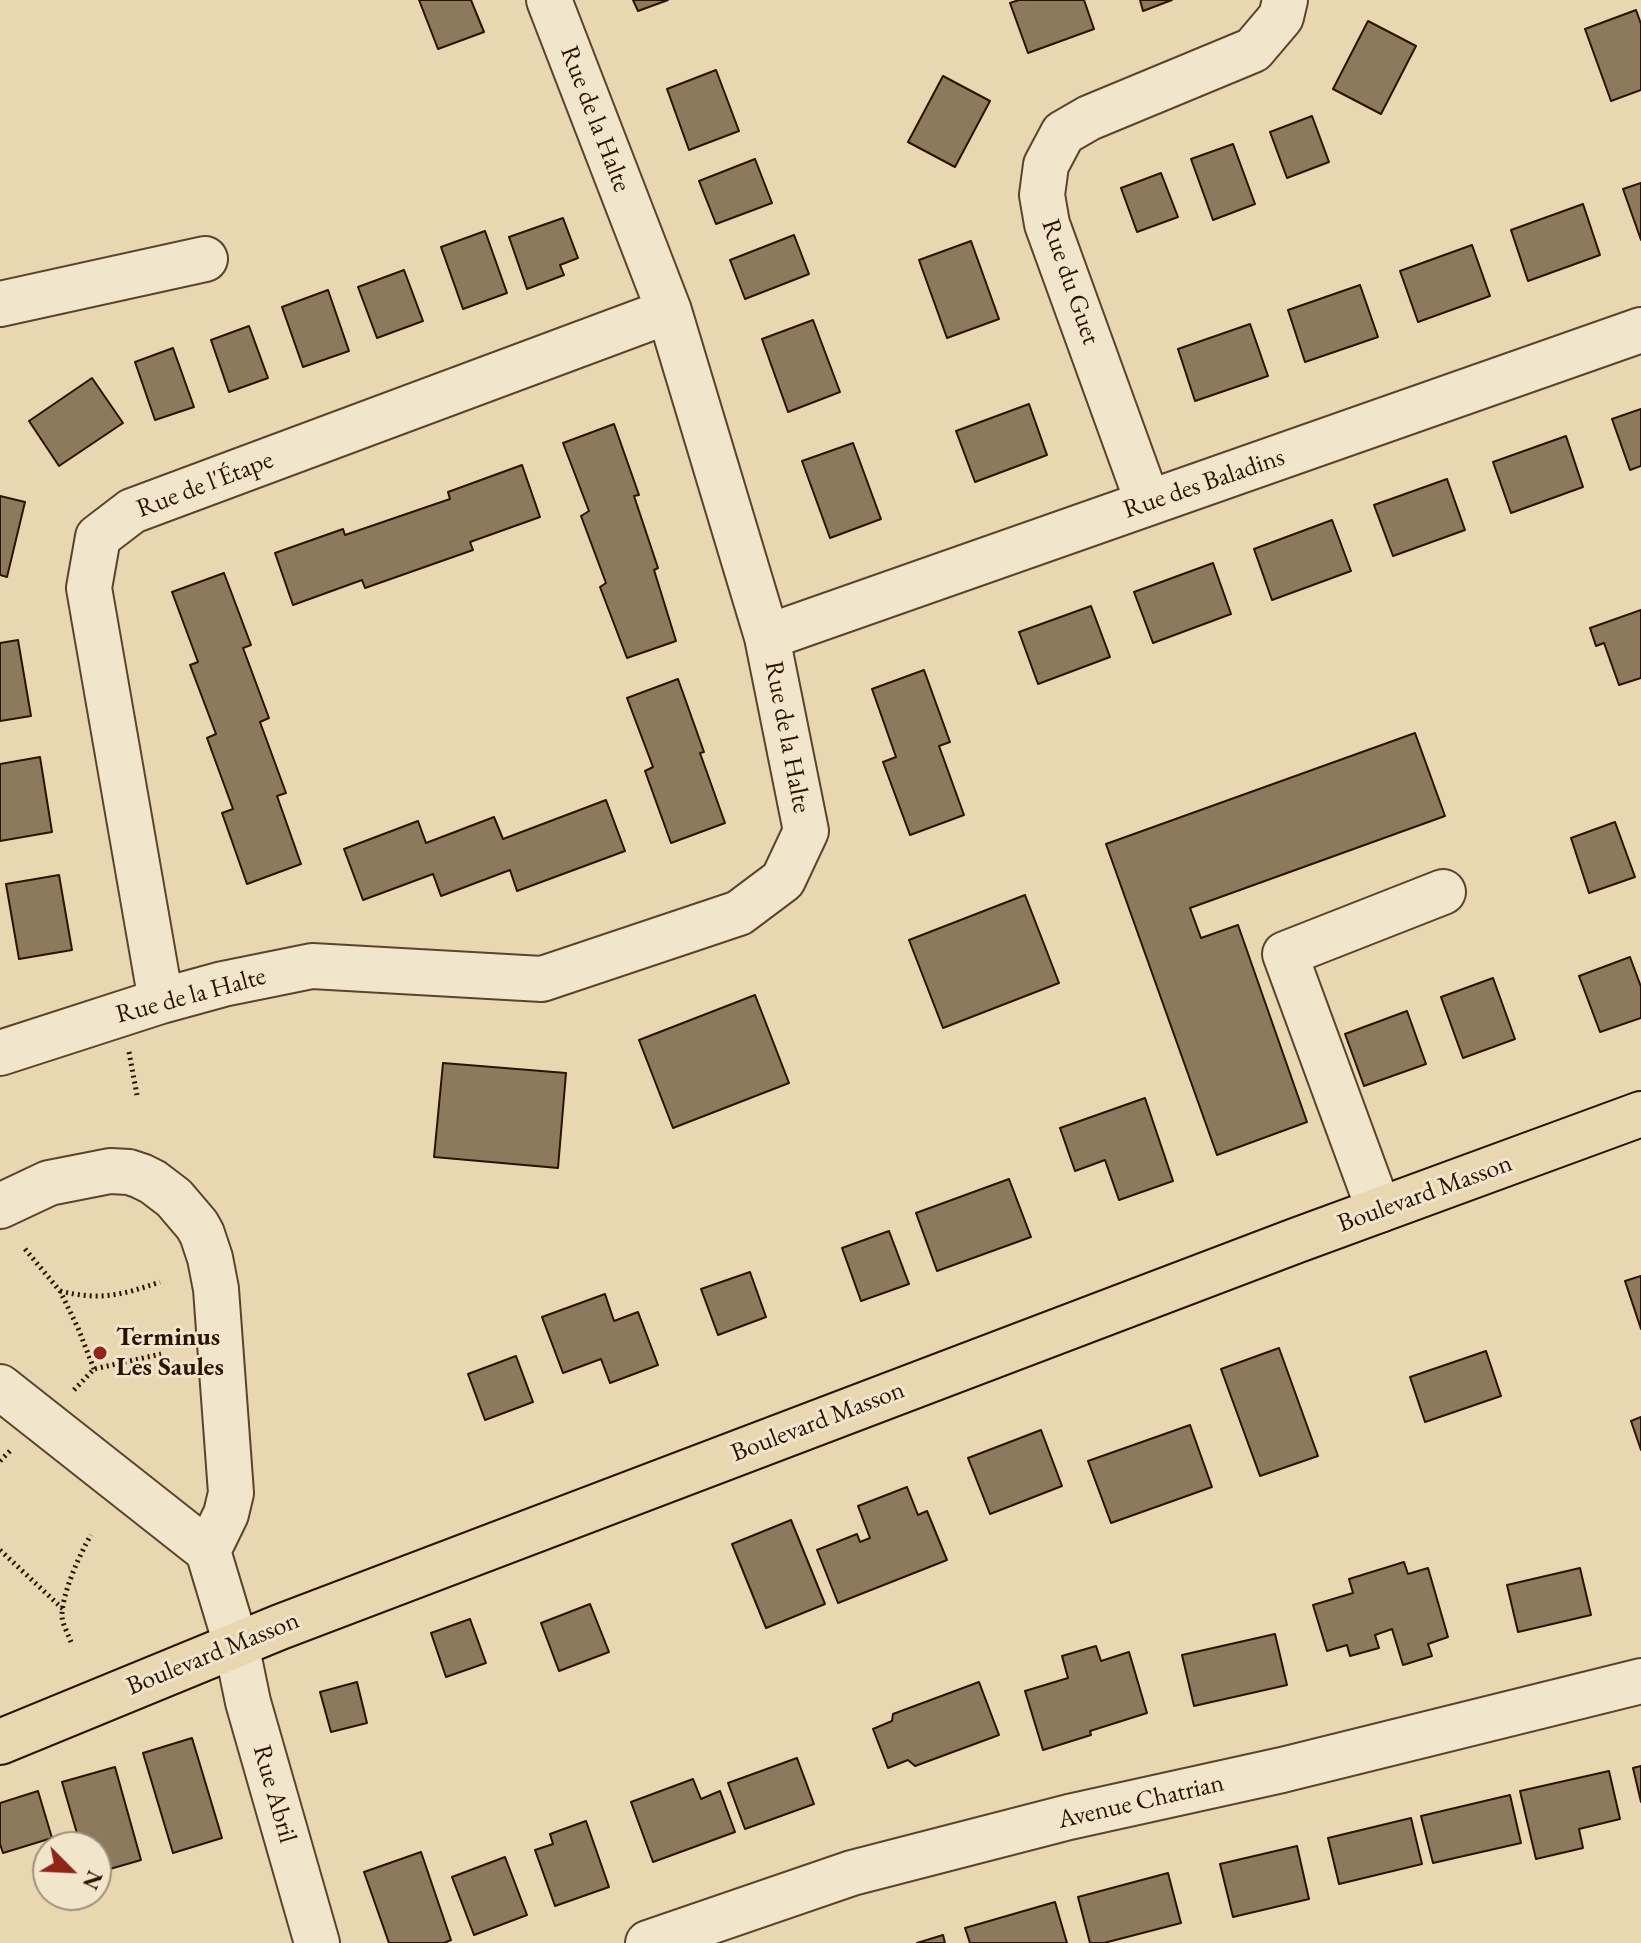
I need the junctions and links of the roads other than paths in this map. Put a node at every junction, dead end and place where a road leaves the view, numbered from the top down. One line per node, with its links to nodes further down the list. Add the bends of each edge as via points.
1 (549, 0): 5 (street, Rue de la Halte)
2 (1285, 0): 7 (street, Rue du Guet, via 1281,17 1253,50 1089,118 1063,133 1046,165 1042,195 1047,224)
3 (205, 259): 4 (street)
4 (0, 304)
5 (669, 311): 8 (street, Rue de la Halte); 10 (street, Rue de l'Étape, via 132,511 98,537 89,588)
6 (1641, 330): 7 (street, Rue des Baladins)
7 (1148, 503): 8 (street, Rue des Baladins)
8 (767, 637): 10 (street, Rue de la Halte, via 806,831 783,880 739,913 542,979 312,966)
9 (1443, 892): 14 (street, via 1285,954)
10 (161, 1001): 11 (street, Rue de la Halte)
11 (0, 1053)
12 (1641, 1114): 14 (main road, Boulevard Masson)
13 (0, 1206): 16 (street, via 49,1183 129,1172 174,1198 197,1225 216,1289 231,1493)
14 (1379, 1210): 17 (main road, Boulevard Masson)
15 (0, 1387): 16 (street)
16 (208, 1551): 17 (street, Rue Abril)
17 (236, 1644): 19 (main road, Boulevard Masson); 20 (street, Rue Abril)
18 (1641, 1681): 21 (street, Avenue Chatrian, via 852,1873)
19 (0, 1742)
20 (317, 1943)
21 (648, 1943)

